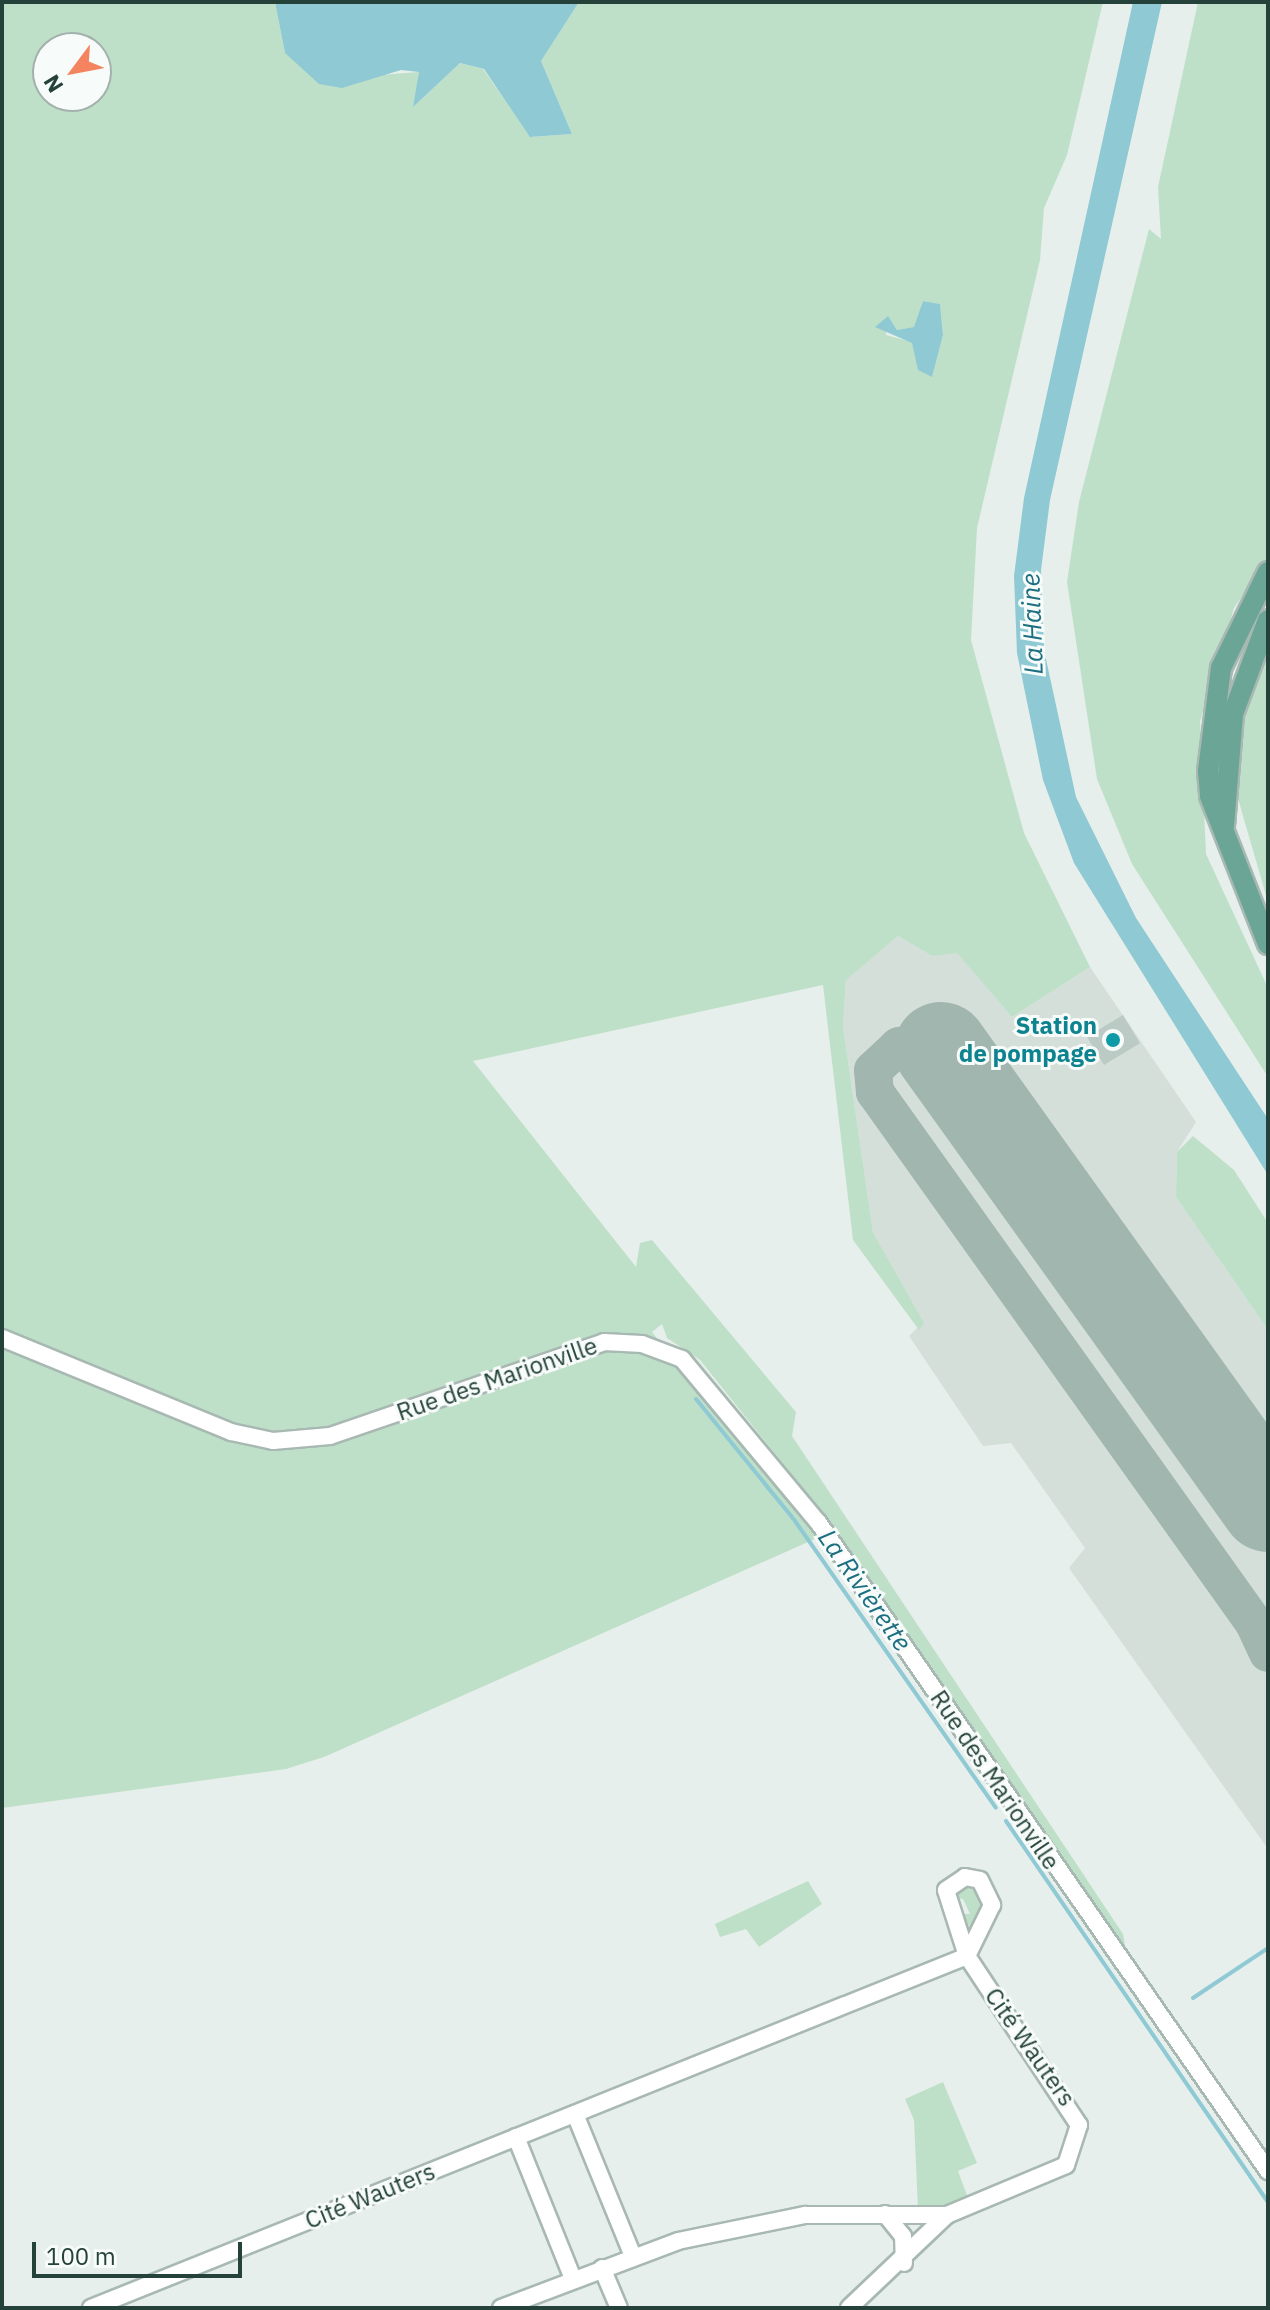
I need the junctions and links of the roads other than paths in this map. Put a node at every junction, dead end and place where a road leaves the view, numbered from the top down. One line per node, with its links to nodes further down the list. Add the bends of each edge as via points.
1 (1268, 572): 3 (main road, via 1240,620 1215,693 1208,771)
2 (1268, 620): 3 (main road, via 1233,714)
3 (1224, 826): 4 (main road)
4 (1268, 944)
5 (2, 1338): 8 (street, Rue des Marionville, via 231,1432 273,1441 330,1436 604,1342 642,1344 682,1359 818,1522)
6 (575, 2114): 7 (street, Cité Wauters); 10 (street, Cité Wauters, via 967,1956 1080,2120 1066,2165); 11 (street)
7 (516, 2137): 14 (street); 15 (street, Cité Wauters)
8 (1268, 2171)
9 (885, 2214): 10 (street); 11 (street, via 805,2215); 12 (street, via 903,2236)
10 (947, 2215): 12 (street, Cité Wauters)
11 (633, 2256): 13 (street)
12 (904, 2263): 18 (street, Cité Wauters)
13 (602, 2268): 14 (street); 17 (street)
14 (573, 2279): 16 (street)
15 (91, 2308)
16 (501, 2308)
17 (619, 2308)
18 (849, 2308)

